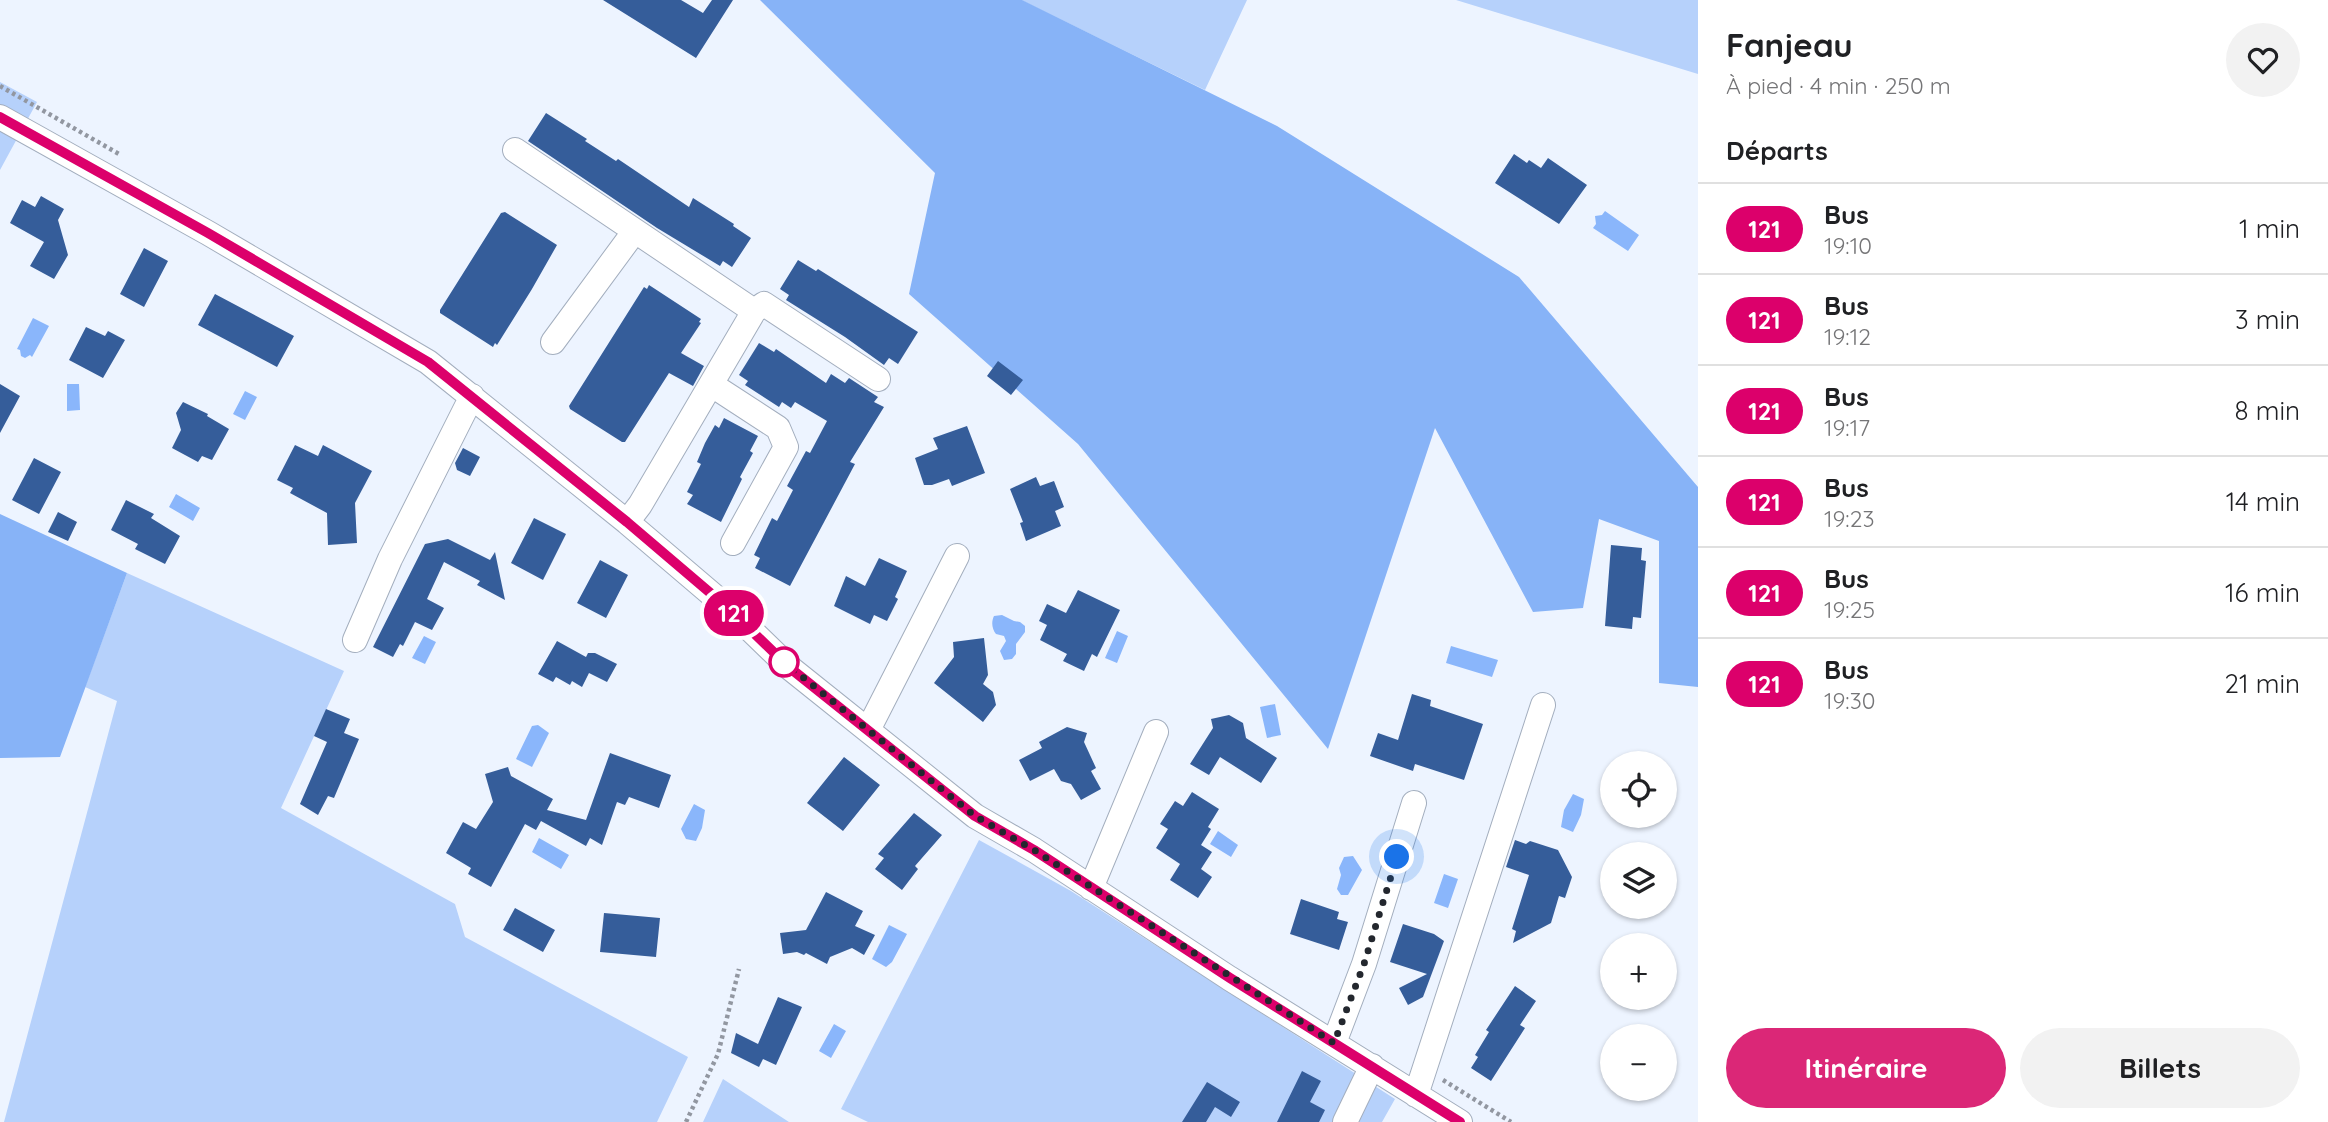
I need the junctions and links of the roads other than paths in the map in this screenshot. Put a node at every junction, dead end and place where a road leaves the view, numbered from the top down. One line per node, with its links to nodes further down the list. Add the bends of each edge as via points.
1 (0, 117): 8 (street, via 404,346)
2 (515, 150): 3 (street)
3 (634, 232): 4 (street); 5 (street)
4 (754, 311): 6 (street, via 764,304); 7 (street)
5 (553, 342)
6 (878, 379)
7 (712, 385): 9 (street); 10 (street, via 778,428 786,447)
8 (472, 396): 9 (street); 12 (street)
9 (627, 522): 14 (street, via 790,668)
10 (733, 543)
11 (957, 556): 14 (street)
12 (355, 640)
13 (1543, 705): 20 (street)
14 (868, 730): 17 (street, via 975,816)
15 (1156, 732): 17 (street)
16 (1414, 803): 18 (street)
17 (1091, 888): 18 (street)
18 (1334, 1043): 19 (street)
19 (1372, 1066): 20 (street); 21 (street)
20 (1416, 1095): 22 (street)
21 (1345, 1122)
22 (1460, 1122)

